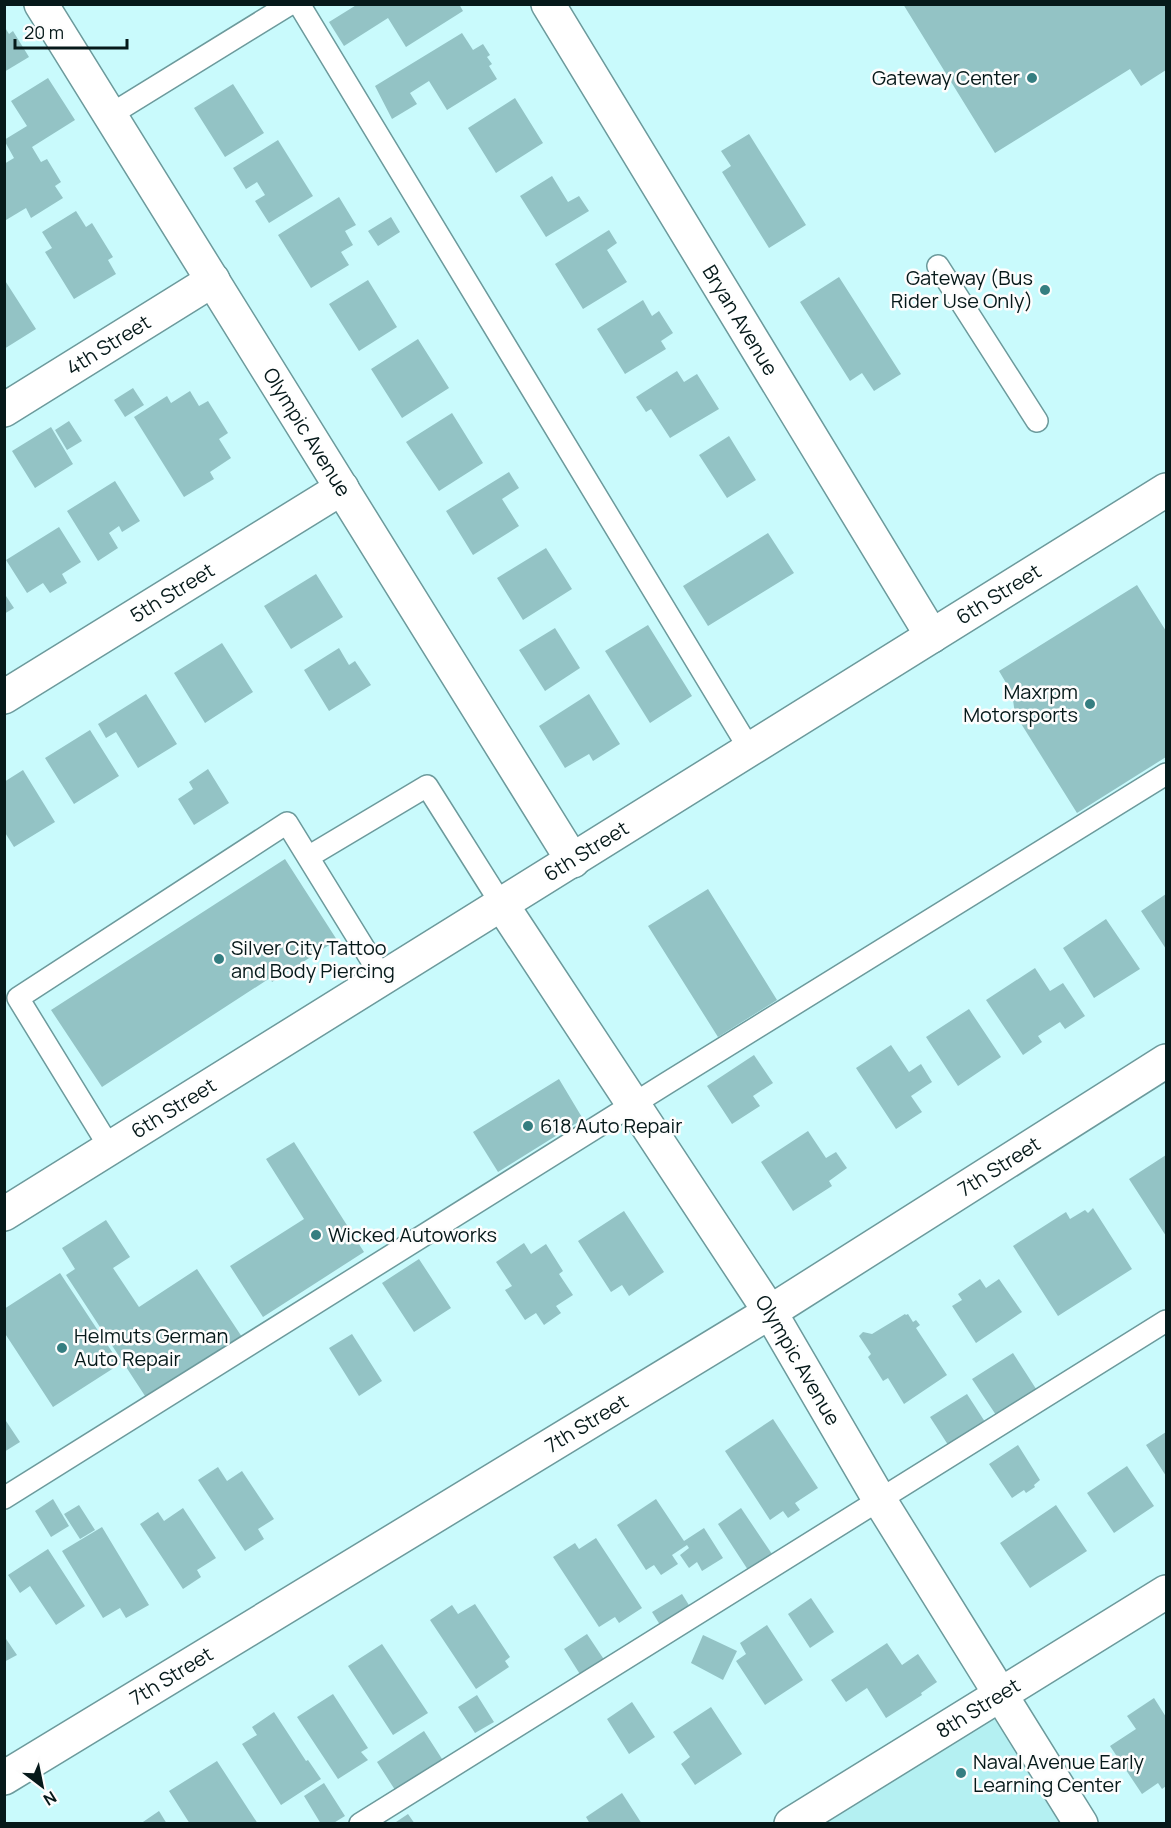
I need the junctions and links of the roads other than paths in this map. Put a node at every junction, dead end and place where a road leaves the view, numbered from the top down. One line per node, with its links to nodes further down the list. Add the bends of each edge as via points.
1 (41, 4): 5 (street, Olympic Avenue)
2 (290, 4): 5 (lane)
3 (298, 4): 14 (lane)
4 (548, 4): 12 (street, Bryan Avenue)
5 (110, 115): 7 (street, Olympic Avenue)
6 (938, 266): 9 (lane)
7 (213, 280): 8 (street, 4th Street); 10 (street, Olympic Avenue)
8 (4, 410)
9 (1037, 421)
10 (342, 488): 13 (street, 5th Street); 17 (street, Olympic Avenue)
11 (1167, 490): 12 (street, 6th Street)
12 (932, 636): 14 (street, 6th Street)
13 (4, 697)
14 (750, 750): 17 (street, 6th Street)
15 (1167, 774): 21 (lane)
16 (308, 857): 18 (lane, via 427,786); 19 (lane); 22 (lane, via 287,823 18,998)
17 (573, 861): 18 (street, 6th Street)
18 (502, 905): 19 (street, 6th Street); 21 (street, Olympic Avenue)
19 (383, 979): 22 (street, 6th Street)
20 (1167, 1061): 24 (street, 7th Street)
21 (633, 1104): 24 (street, Olympic Avenue); 26 (lane)
22 (110, 1148): 23 (street, 6th Street)
23 (4, 1214)
24 (770, 1312): 27 (street, Olympic Avenue); 30 (street, 7th Street)
25 (1167, 1321): 27 (lane)
26 (4, 1498)
27 (879, 1499): 29 (street, Olympic Avenue); 31 (lane)
28 (1167, 1592): 29 (street, 8th Street)
29 (1000, 1695): 32 (street, 8th Street); 33 (street, Olympic Avenue)
30 (4, 1778)
31 (360, 1824)
32 (791, 1824)
33 (1081, 1824)

